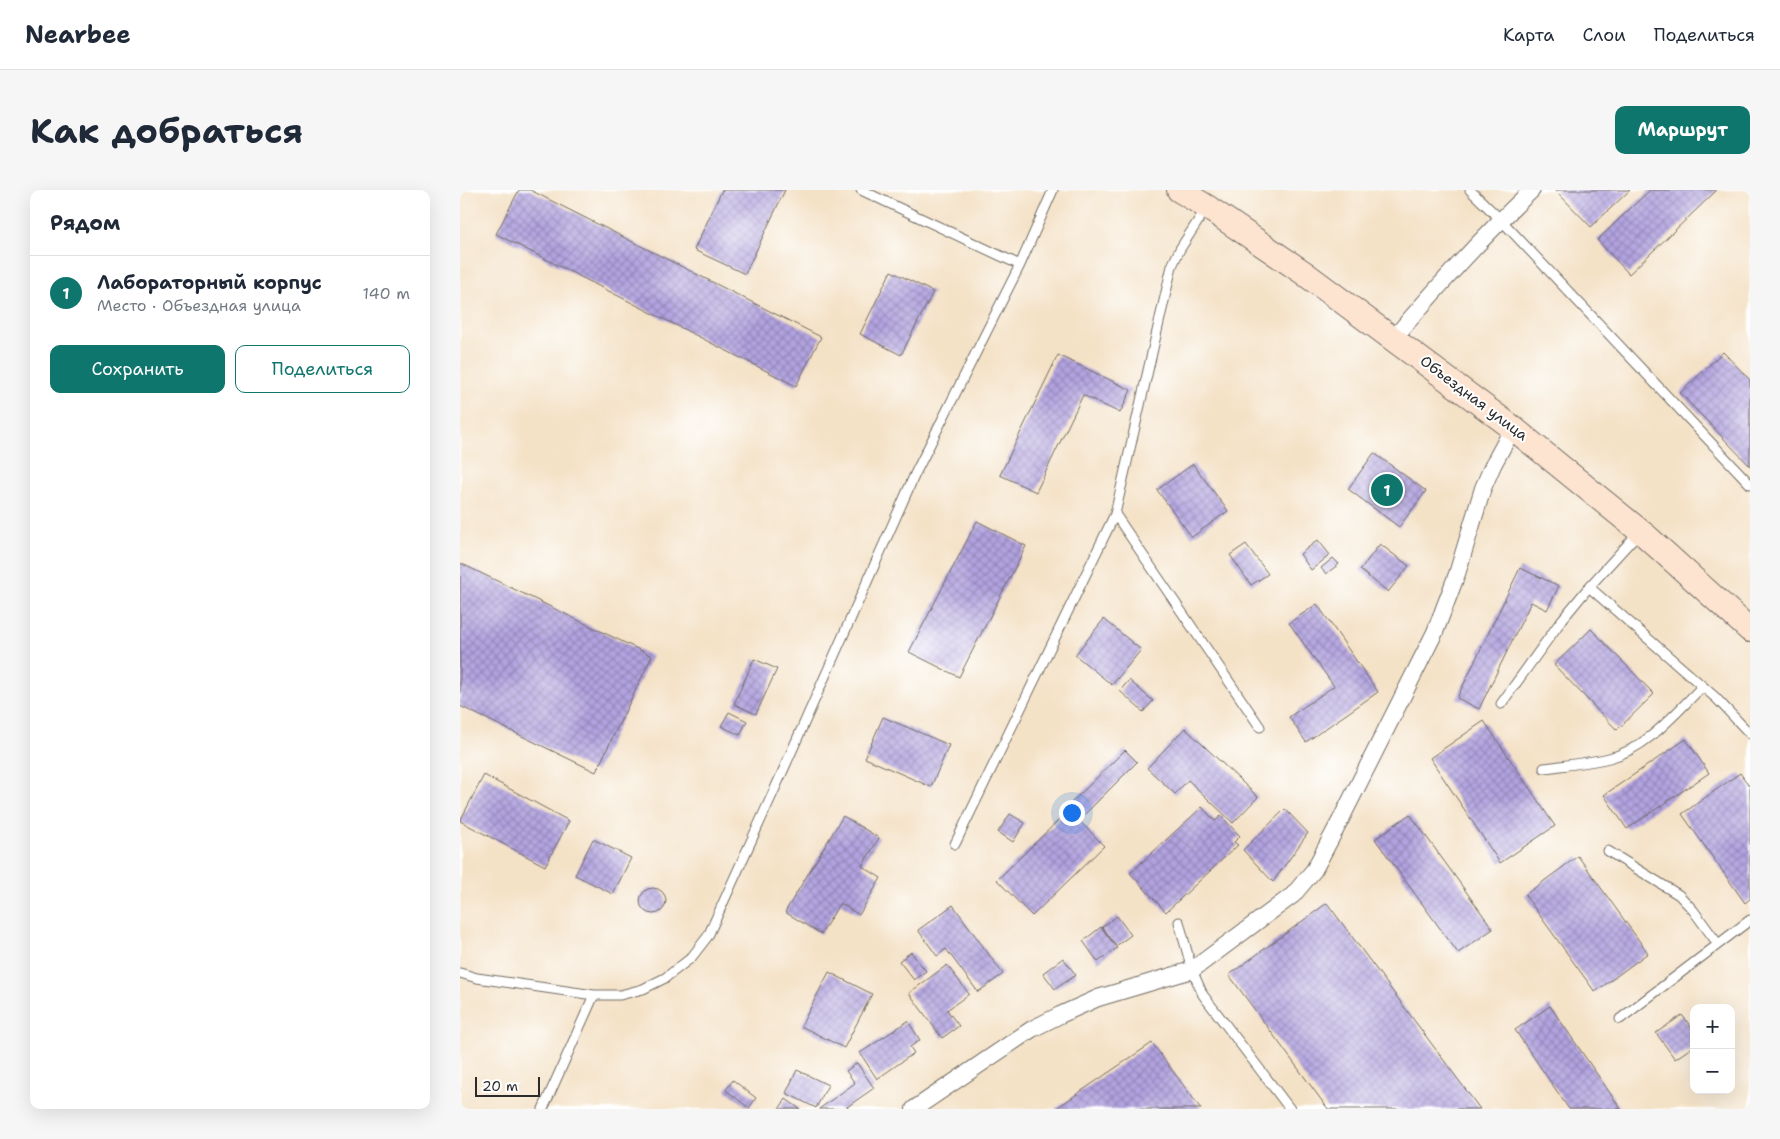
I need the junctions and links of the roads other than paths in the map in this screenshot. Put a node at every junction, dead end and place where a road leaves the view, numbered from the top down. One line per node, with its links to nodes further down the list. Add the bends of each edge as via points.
1 (861, 190): 8 (lane)
2 (1053, 190): 8 (lane)
3 (1179, 190): 6 (main road, Объездная улица)
4 (1470, 190): 7 (lane)
5 (1532, 190): 7 (street)
6 (1208, 207): 9 (main road, Объездная улица); 12 (lane, via 1172,266)
7 (1501, 220): 9 (street); 11 (lane)
8 (1020, 265): 28 (lane, via 915,474 708,936 691,958 665,978 643,989 620,995)
9 (1394, 338): 10 (main road, Объездная улица)
10 (1513, 428): 13 (main road, Объездная улица); 26 (street, via 1483,488 1458,574 1435,632 1314,870 1293,895)
11 (1750, 484)
12 (1115, 514): 18 (lane); 21 (lane)
13 (1640, 531): 14 (lane); 15 (main road, Объездная улица)
14 (1589, 587): 16 (lane); 17 (lane)
15 (1750, 630)
16 (1702, 686): 19 (lane); 20 (lane, via 1648,738 1631,749 1610,758)
17 (1500, 704)
18 (1260, 727)
19 (1750, 734)
20 (1544, 768)
21 (955, 844)
22 (1608, 851): 25 (lane, via 1679,895)
23 (1750, 920): 25 (lane)
24 (1179, 922): 26 (lane)
25 (1718, 944): 29 (lane)
26 (1192, 970): 31 (street, via 1098,998 1060,1015 1032,1029); 32 (lane, via 1203,995)
27 (460, 973): 28 (lane)
28 (594, 995): 30 (lane)
29 (1620, 1019)
30 (543, 1109)
31 (914, 1109)
32 (1290, 1109)

